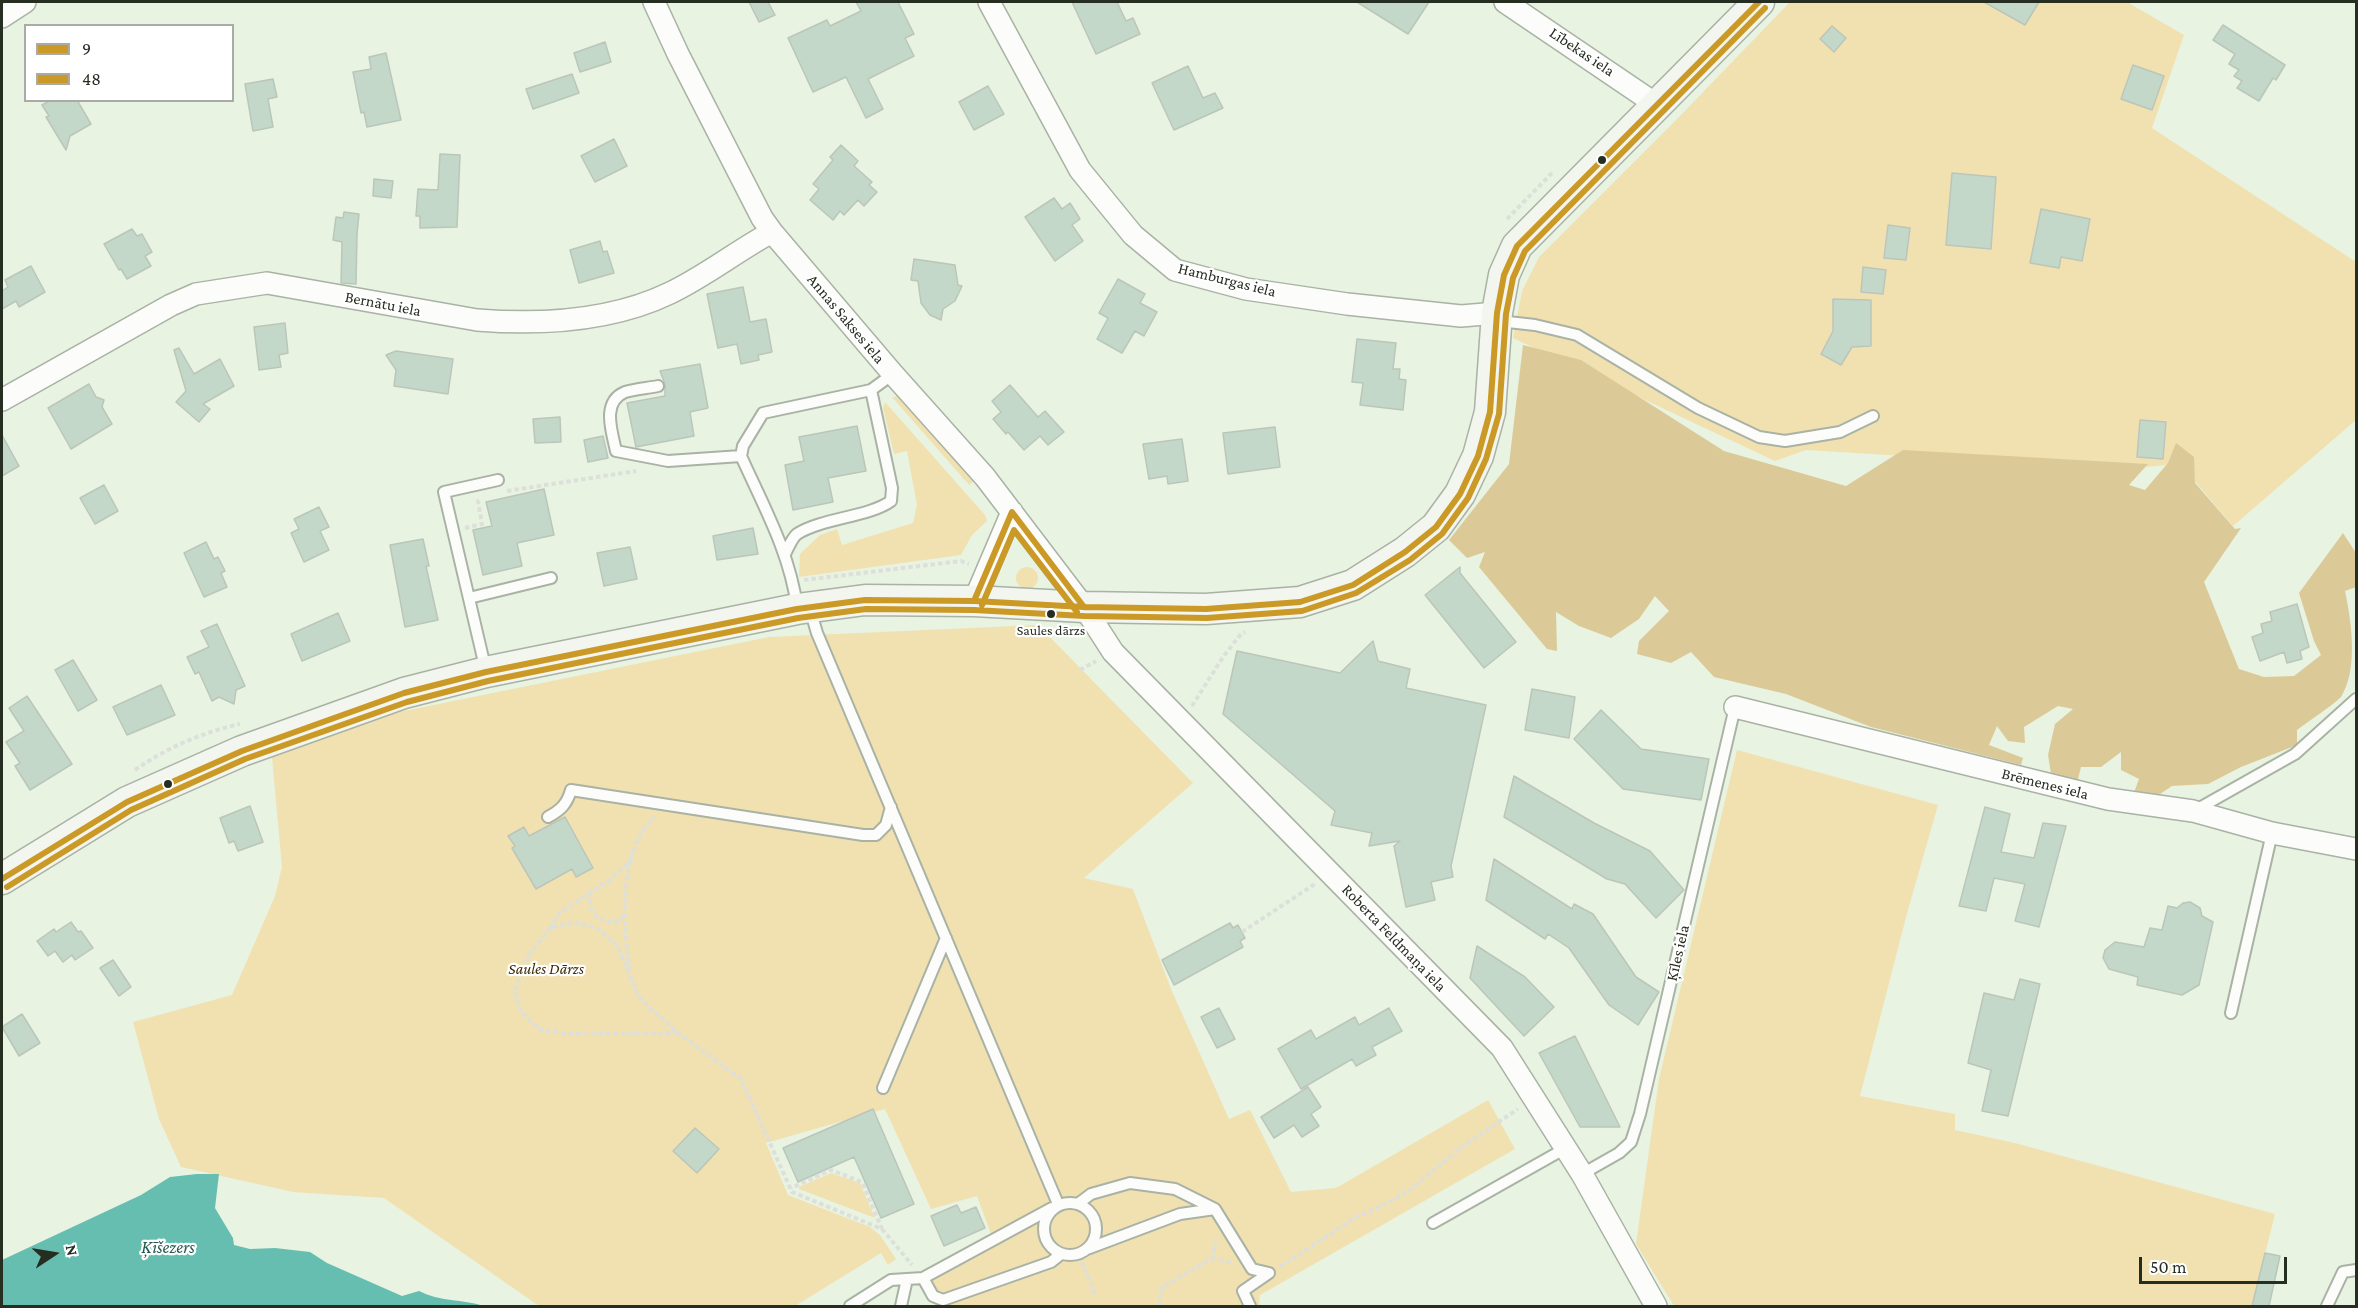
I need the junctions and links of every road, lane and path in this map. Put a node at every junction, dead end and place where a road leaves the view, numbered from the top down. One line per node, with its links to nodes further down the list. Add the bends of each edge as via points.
1 (25, 2): 6 (street)
2 (654, 2): 8 (street, Annas Sakses iela)
3 (989, 2): 9 (street, Hamburgas iela, via 1080,170 1133,236 1175,270 1246,289 1347,304)
4 (1505, 2): 7 (street, Lībekas iela)
5 (1759, 2): 7 (street)
6 (2, 17)
7 (1657, 105): 9 (street, via 1517,246 1504,275)
8 (772, 232): 10 (street, Annas Sakses iela); 13 (street, Bernātu iela, via 670,293 631,307 569,319 509,323 477,320 267,283 196,294)
9 (1497, 317): 14 (lane, via 1577,335 1698,408 1759,437 1785,441 1840,432); 26 (street, via 1490,412 1478,456 1460,494 1436,527 1405,552 1353,585 1300,602 1206,609)
10 (893, 374): 12 (lane); 20 (street, Annas Sakses iela)
11 (658, 386): 16 (lane, via 624,393 614,401 609,419 616,451)
12 (871, 390): 15 (lane, via 763,413); 22 (lane, via 892,488 891,501 796,535)
13 (2, 400)
14 (1873, 416)
15 (741, 456): 16 (lane); 22 (lane)
16 (668, 461): 18 (path, via 649,469)
17 (498, 480): 21 (lane, via 444,492)
18 (504, 492)
19 (487, 498): 21 (path, via 478,501 482,524)
20 (1012, 512): 25 (street); 26 (street, Annas Sakses iela)
21 (453, 532): 24 (lane)
22 (784, 554): 27 (lane)
23 (551, 578): 24 (lane)
24 (469, 598): 29 (lane)
25 (974, 601): 26 (street); 27 (street, via 865,600)
26 (1084, 607): 40 (street, Roberta Feldmaņa iela, via 1113,652)
27 (804, 609): 29 (street); 34 (lane)
28 (1250, 630): 32 (path, via 1241,634 1222,657)
29 (486, 672): 41 (street, via 394,696 210,764 127,802)
30 (2356, 699): 35 (lane, via 2295,754)
31 (1735, 707): 35 (street, Brēmenes iela, via 2108,799); 53 (lane, Ķīles iela, via 1631,1142 1619,1154)
32 (1191, 709)
33 (663, 804): 34 (lane, via 876,836 886,825); 36 (lane, via 571,790 561,810); 39 (path, via 639,837)
34 (891, 807): 46 (lane)
35 (2193, 811): 37 (street, Brēmenes iela)
36 (548, 817)
37 (2272, 833): 38 (street, Brēmenes iela); 48 (lane)
38 (2356, 849)
39 (632, 858): 42 (path); 43 (path)
40 (1328, 869): 45 (path, via 1315,885); 51 (street, Roberta Feldmaņa iela, via 1502,1048)
41 (2, 879)
42 (591, 892): 43 (path, via 588,901 600,920 620,921); 44 (path, via 559,913)
43 (624, 916): 47 (path)
44 (550, 928): 47 (path, via 574,922 597,928 617,945); 49 (path, via 529,955 514,992 522,1013 539,1029 563,1033)
45 (1242, 932)
46 (946, 938): 50 (lane); 56 (lane)
47 (631, 977): 49 (path, via 639,997)
48 (2231, 1013)
49 (678, 1033): 54 (path, via 741,1079)
50 (883, 1088)
51 (1534, 1098): 52 (street, Roberta Feldmaņa iela); 64 (path, via 1489,1127 1411,1189 1356,1217)
52 (1566, 1148): 53 (street, Roberta Feldmaņa iela); 58 (lane)
53 (1582, 1174): 72 (street, Roberta Feldmaņa iela)
54 (791, 1188): 59 (path, via 792,1192); 59 (path, via 831,1170 862,1182)
55 (1079, 1203): 56 (lane); 57 (lane, via 1091,1194 1130,1183 1175,1189); 60 (lane, via 1090,1211 1096,1224 1095,1238)
56 (1055, 1206): 61 (lane, via 1045,1220 1044,1234 1049,1246); 65 (lane)
57 (1218, 1213): 60 (lane, via 1180,1214); 64 (lane, via 1252,1269); 70 (path, via 1212,1258 1161,1288)
58 (1433, 1223)
59 (882, 1229): 65 (path)
60 (1087, 1249): 61 (lane, via 1075,1255)
61 (1061, 1254): 65 (lane, via 1051,1262 943,1300 933,1296)
62 (1085, 1269): 67 (path)
63 (2356, 1270): 73 (lane, via 2343,1272)
64 (1269, 1273): 71 (lane, via 1243,1291)
65 (923, 1278): 66 (lane)
66 (907, 1279): 68 (lane, via 891,1280); 69 (lane)
67 (1096, 1297)
68 (850, 1306)
69 (901, 1306)
70 (1160, 1306)
71 (1250, 1306)
72 (1656, 1306)
73 (2327, 1306)

